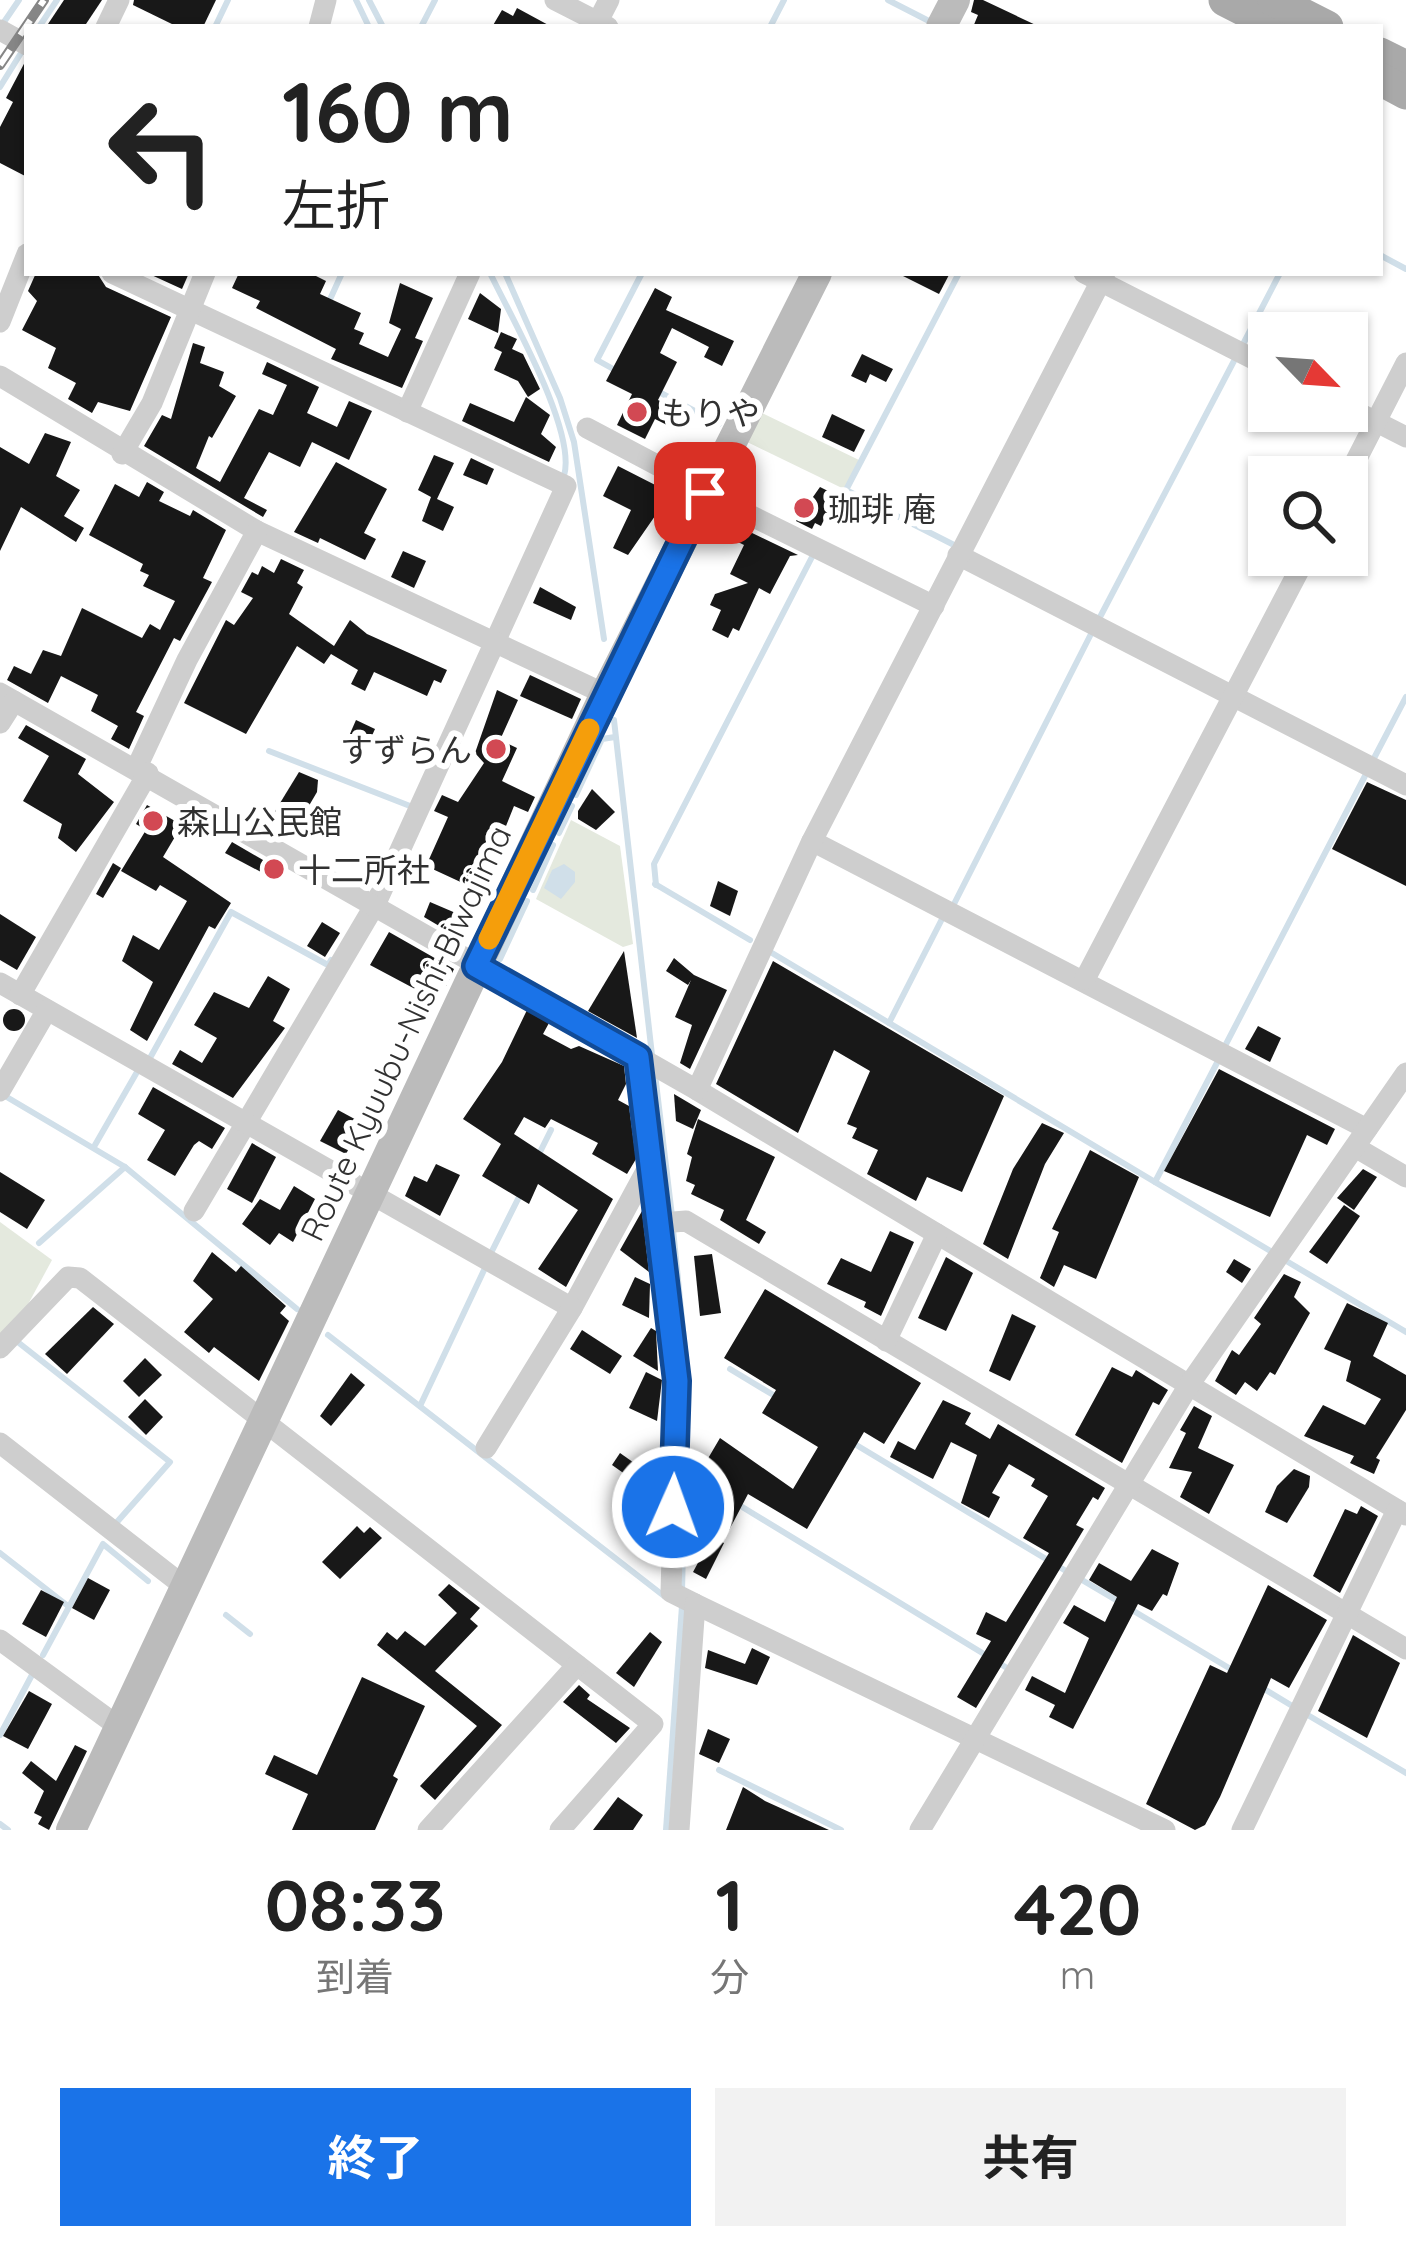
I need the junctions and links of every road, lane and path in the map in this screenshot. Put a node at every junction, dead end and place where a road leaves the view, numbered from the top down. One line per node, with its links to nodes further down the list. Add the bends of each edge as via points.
1 (555, 0): 4 (street)
2 (1274, 0): 6 (main road)
3 (1232, 11): 5 (main road)
4 (598, 24)
5 (1269, 24)
6 (1321, 24)
7 (24, 262): 14 (street)
8 (118, 276): 13 (street)
9 (204, 276): 13 (street)
10 (469, 276): 18 (street)
11 (815, 276): 25 (main road, Route Kyuubu-Nishi-Biwajima)
12 (1097, 276): 15 (street); 27 (street)
13 (188, 309): 18 (street); 23 (street, via 152,403)
14 (0, 322)
15 (1248, 356)
16 (1406, 363): 20 (street)
17 (0, 376): 23 (street)
18 (406, 412): 30 (street, via 566,486)
19 (1368, 418): 20 (street)
20 (1376, 422): 22 (street); 24 (street)
21 (587, 428): 25 (street)
22 (1406, 437)
23 (122, 454): 26 (street)
24 (1358, 456)
25 (706, 492): 29 (street); 31 (main road, Route Kyuubu-Nishi-Biwajima)
26 (257, 531): 30 (street); 35 (street, via 187,661)
27 (958, 555): 29 (street); 32 (street)
28 (1296, 576): 32 (street)
29 (934, 606): 37 (street)
30 (496, 640): 31 (street); 38 (street)
31 (605, 694): 39 (main road, Route Kyuubu-Nishi-Biwajima)
32 (1234, 695): 36 (street); 40 (street)
33 (7, 697): 34 (street); 35 (street)
34 (0, 724)
35 (142, 770): 38 (street); 42 (street)
36 (1406, 785)
37 (812, 841): 40 (street); 47 (street)
38 (376, 903): 39 (street); 48 (street)
39 (476, 966): 44 (street); 52 (main road, Route Kyuubu-Nishi-Biwajima)
40 (1085, 979): 49 (street)
41 (0, 983): 42 (street)
42 (20, 995): 43 (street)
43 (47, 1010): 46 (street); 48 (street)
44 (640, 1059): 47 (street); 50 (street)
45 (1406, 1073): 49 (street)
46 (0, 1090)
47 (697, 1090): 55 (street)
48 (245, 1125): 52 (street); 53 (street)
49 (1361, 1138): 51 (street); 59 (street)
50 (651, 1162): 54 (street); 56 (street)
51 (1406, 1177)
52 (368, 1196): 56 (street); 60 (main road, Route Kyuubu-Nishi-Biwajima)
53 (194, 1211)
54 (670, 1222): 57 (street); 66 (street)
55 (938, 1234): 57 (street); 59 (street)
56 (572, 1308): 62 (street)
57 (886, 1341): 63 (street)
58 (0, 1348): 60 (street, via 68,1277 80,1278)
59 (1189, 1385): 63 (street); 64 (street)
60 (262, 1419): 65 (main road, Route Kyuubu-Nishi-Biwajima); 70 (street)
61 (0, 1443): 65 (street)
62 (486, 1448)
63 (1129, 1486): 67 (street); 73 (street)
64 (1402, 1512): 67 (street)
65 (185, 1587): 71 (main road, Route Kyuubu-Nishi-Biwajima)
66 (686, 1600): 72 (street); 73 (street)
67 (1347, 1614): 69 (street); 80 (street)
68 (0, 1640): 71 (street)
69 (1406, 1648)
70 (577, 1665): 72 (street); 75 (street)
71 (119, 1727): 74 (main road, Route Kyuubu-Nishi-Biwajima)
72 (669, 1729): 76 (street); 77 (street)
73 (976, 1737): 78 (street); 79 (street)
74 (71, 1830)
75 (428, 1830)
76 (560, 1830)
77 (679, 1830)
78 (920, 1830)
79 (1165, 1830)
80 (1242, 1830)

